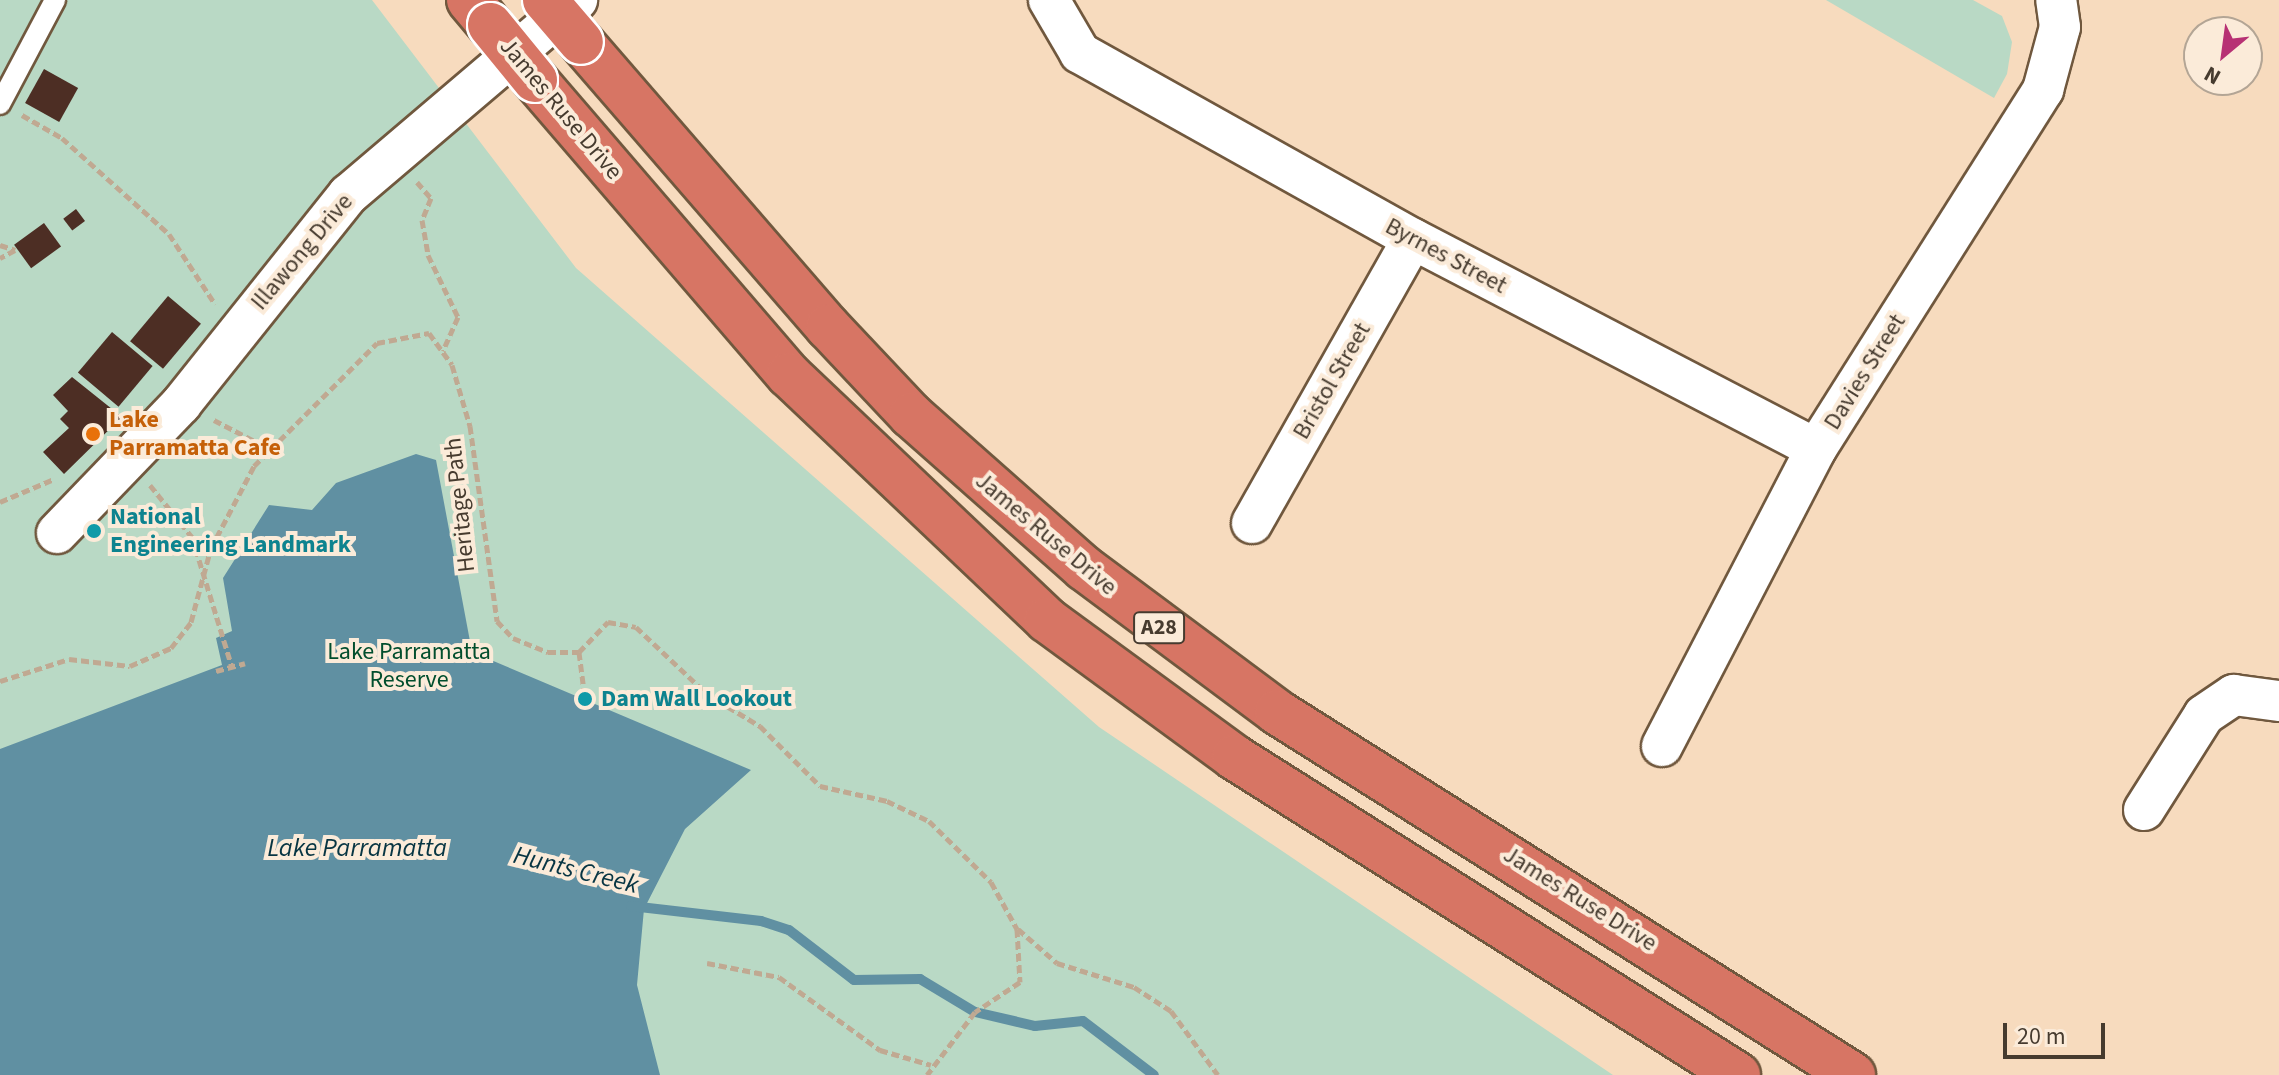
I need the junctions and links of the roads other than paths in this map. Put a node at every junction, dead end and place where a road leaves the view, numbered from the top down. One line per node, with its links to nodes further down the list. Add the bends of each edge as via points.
1 (55, 0): 7 (lane)
2 (545, 0): 6 (highway, James Ruse Drive / A28, bridge)
3 (1049, 0): 8 (street, Byrnes Street, via 1080,53)
4 (2056, 0): 9 (street, Davies Street, via 2060,27 2043,90)
5 (480, 13): 15 (highway, James Ruse Drive / A28, bridge, via 789,375 1047,620 1234,757)
6 (579, 21): 11 (street, Illawong Drive, via 348,195 126,461); 16 (highway, James Ruse Drive / A28, via 849,349 997,496 1084,568 1277,712)
7 (0, 103)
8 (1413, 239): 9 (street, Byrnes Street); 10 (street, Bristol Street)
9 (1816, 449): 13 (street, Davies Street)
10 (1252, 523)
11 (57, 533)
12 (2279, 701): 14 (street, via 2234,695 2204,715)
13 (1662, 746)
14 (2144, 810)
15 (1738, 1075)
16 (1853, 1075)

